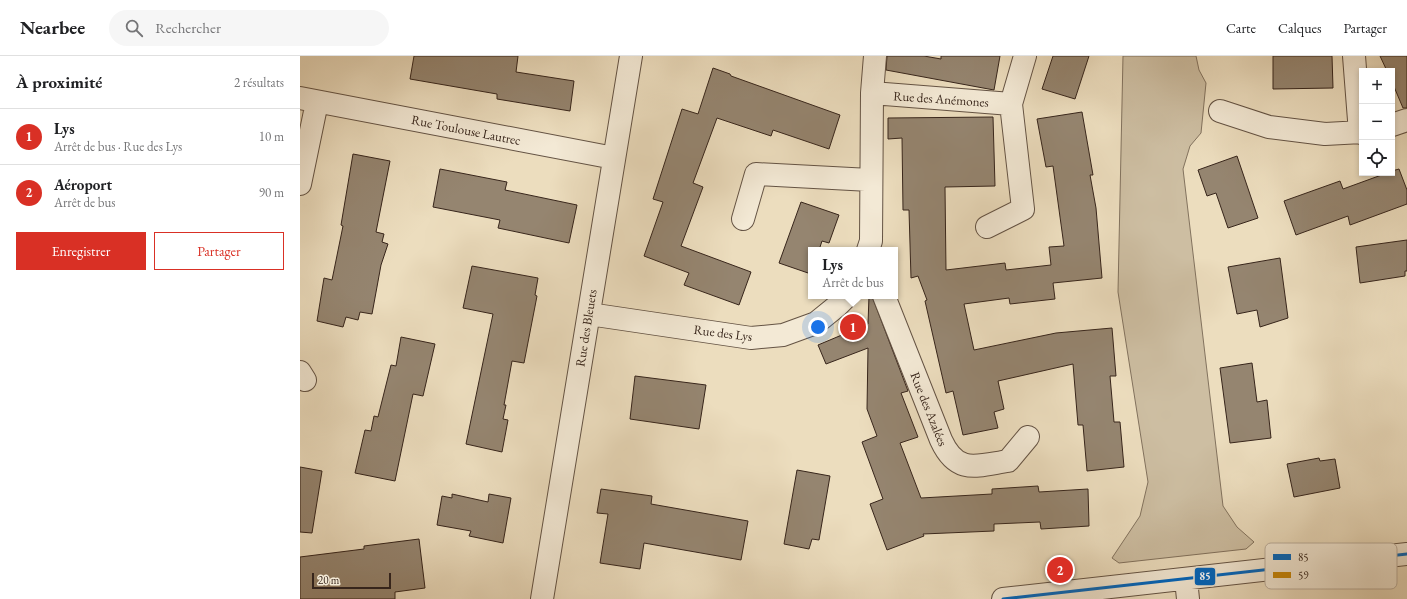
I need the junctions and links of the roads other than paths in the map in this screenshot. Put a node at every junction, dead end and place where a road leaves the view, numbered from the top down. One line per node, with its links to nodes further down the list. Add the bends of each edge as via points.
1 (631, 56): 13 (street, Rue des Bleuets)
2 (875, 56): 5 (street)
3 (1025, 56): 7 (street)
4 (1354, 56): 8 (street)
5 (872, 93): 7 (street, Rue des Anémones); 14 (street)
6 (308, 100): 13 (street, Rue Toulouse Lautrec); 15 (street, Rue Toulouse Lautrec)
7 (1011, 104): 17 (street, via 1023,208)
8 (1359, 110)
9 (1220, 111): 12 (street, via 1269,127 1324,134)
10 (1407, 120): 11 (street)
11 (1395, 124)
12 (1359, 132)
13 (614, 158): 21 (street, Rue des Bleuets)
14 (870, 180): 16 (street, via 756,174); 18 (street)
15 (300, 184)
16 (743, 219)
17 (987, 226)
18 (869, 247)
19 (844, 299): 21 (street, Rue des Lys, via 816,323 783,335 751,338)
20 (885, 299): 22 (street, Rue des Azalées, via 946,452 952,459 973,467 1008,461)
21 (589, 314): 27 (street, Rue des Bleuets)
22 (1028, 437)
23 (1407, 554): 24 (street)
24 (1397, 556)
25 (1265, 577): 26 (street)
26 (1187, 589): 28 (street)
27 (542, 599)
28 (1003, 599)

